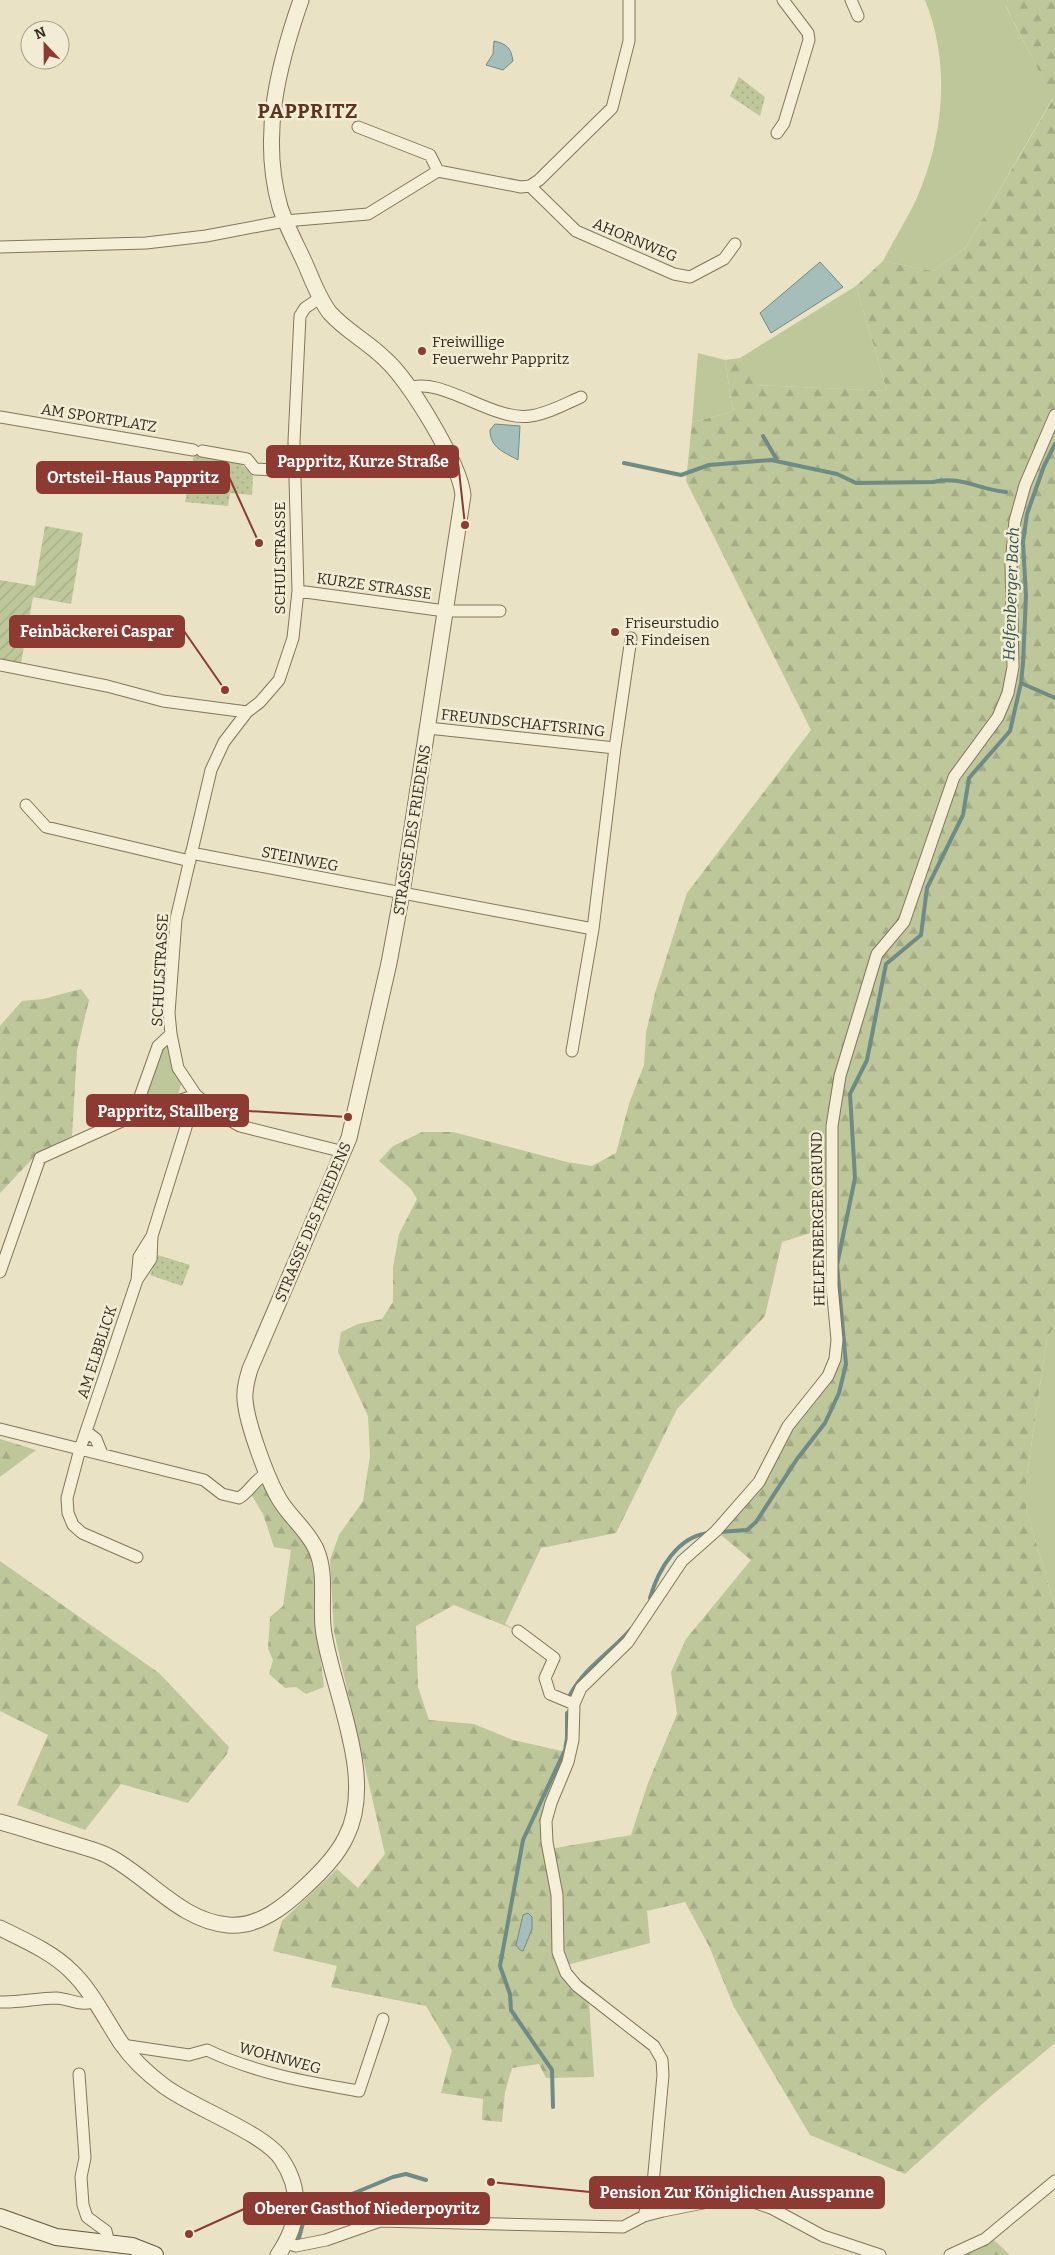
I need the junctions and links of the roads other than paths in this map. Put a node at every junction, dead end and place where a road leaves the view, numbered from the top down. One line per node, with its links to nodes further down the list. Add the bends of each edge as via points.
1 (301, 0): 10 (street, STRASSE DES FRIEDENS, via 275,88 272,116 275,178)
2 (629, 0): 9 (street, via 629,41 612,108)
3 (783, 0): 7 (street, via 808,32 809,40 784,123)
4 (851, 0): 5 (street)
5 (858, 16)
6 (358, 128): 8 (street, via 430,155)
7 (776, 133)
8 (438, 171): 9 (street); 10 (street, via 368,214)
9 (530, 186): 11 (street, AHORNWEG, via 576,231 674,274 690,276 724,259)
10 (286, 221): 12 (street, via 146,243); 13 (street, STRASSE DES FRIEDENS)
11 (735, 244)
12 (0, 247)
13 (321, 297): 14 (street, STRASSE DES FRIEDENS, via 329,312 386,359); 18 (street, SCHULSTRASSE, via 300,316)
14 (408, 388): 15 (street, via 415,385 434,387 514,416 530,416); 20 (street, STRASSE DES FRIEDENS, via 454,464 462,488)
15 (581, 397)
16 (1055, 415): 44 (street, HELFENBERGER GRUND, via 1015,520 1011,564 1013,667 1008,693 998,717 954,777 904,922 877,954 840,1076 832,1126 835,1359 828,1376 788,1426 758,1482 718,1528 682,1561 628,1642 581,1688)
17 (0, 417): 18 (street, AM SPORTPLATZ, via 247,459 255,469)
18 (294, 471): 19 (street, SCHULSTRASSE)
19 (298, 591): 20 (street, KURZE STRASSE); 24 (street, SCHULSTRASSE, via 293,638 284,668 271,689)
20 (446, 611): 21 (street); 25 (street, STRASSE DES FRIEDENS)
21 (500, 611)
22 (631, 638): 26 (street, FREUNDSCHAFTSRING)
23 (0, 665): 24 (street, via 107,686 162,701)
24 (247, 712): 28 (street, SCHULSTRASSE, via 224,742 211,770)
25 (428, 728): 26 (street, FREUNDSCHAFTSRING); 29 (street, STRASSE DES FRIEDENS)
26 (615, 748): 30 (street, FREUNDSCHAFTSRING)
27 (26, 805): 28 (street, via 46,827)
28 (190, 857): 29 (street, STEINWEG); 31 (street, SCHULSTRASSE, via 176,919 169,1013)
29 (402, 893): 30 (street); 35 (street, STRASSE DES FRIEDENS, via 389,963)
30 (593, 929): 32 (street, FREUNDSCHAFTSRING)
31 (171, 1034): 33 (street, SCHULSTRASSE, via 178,1068); 34 (street, via 158,1046)
32 (572, 1051)
33 (196, 1095): 34 (street); 35 (street, SCHULSTRASSE, via 217,1113 240,1126); 38 (street, AM ELBBLICK, via 152,1236 151,1259 137,1280)
34 (133, 1116): 36 (street, via 40,1158)
35 (344, 1152): 41 (street, STRASSE DES FRIEDENS, via 246,1381 247,1414)
36 (0, 1272)
37 (0, 1430): 39 (street)
38 (87, 1432): 39 (street, AM ELBBLICK); 40 (street, via 96,1439)
39 (80, 1449): 40 (street); 42 (street, AM ELBBLICK, via 67,1498 73,1525 94,1540)
40 (102, 1454): 41 (street, via 204,1480 222,1494 239,1498 260,1476)
41 (268, 1473): 45 (street, STRASSE DES FRIEDENS, via 280,1501 317,1551 322,1584 323,1631 346,1722 357,1788 356,1806 346,1838 334,1856 274,1912 250,1924 219,1925 199,1919 111,1857)
42 (138, 1557)
43 (518, 1631): 44 (street, via 554,1658 545,1678 550,1694)
44 (574, 1704): 53 (street, HELFENBERGER GRUND, via 573,1740 568,1762 546,1821 557,1895 558,1952 566,1973 578,1986 648,2040 662,2060 652,2184)
45 (0, 1822)
46 (0, 1928): 48 (street, via 48,1953 71,1971)
47 (0, 2002): 48 (street, via 56,1998 86,2004)
48 (94, 2002): 50 (street)
49 (383, 2019): 50 (street, WOHNWEG, via 359,2091 289,2079 236,2064 206,2050 189,2055)
50 (122, 2045): 56 (street, via 164,2086 264,2142 281,2158 291,2175 297,2196 295,2220)
51 (79, 2074): 55 (street, via 85,2158 81,2177 83,2205 87,2217 106,2231)
52 (1055, 2181): 59 (street, via 985,2240)
53 (644, 2216): 56 (street, via 623,2228 380,2221 326,2240); 58 (street, via 715,2200 742,2198 771,2208 823,2236)
54 (0, 2217): 55 (main road, via 56,2237)
55 (109, 2243): 57 (main road, via 132,2246)
56 (282, 2249)
57 (155, 2255)
58 (880, 2255)
59 (950, 2255)

